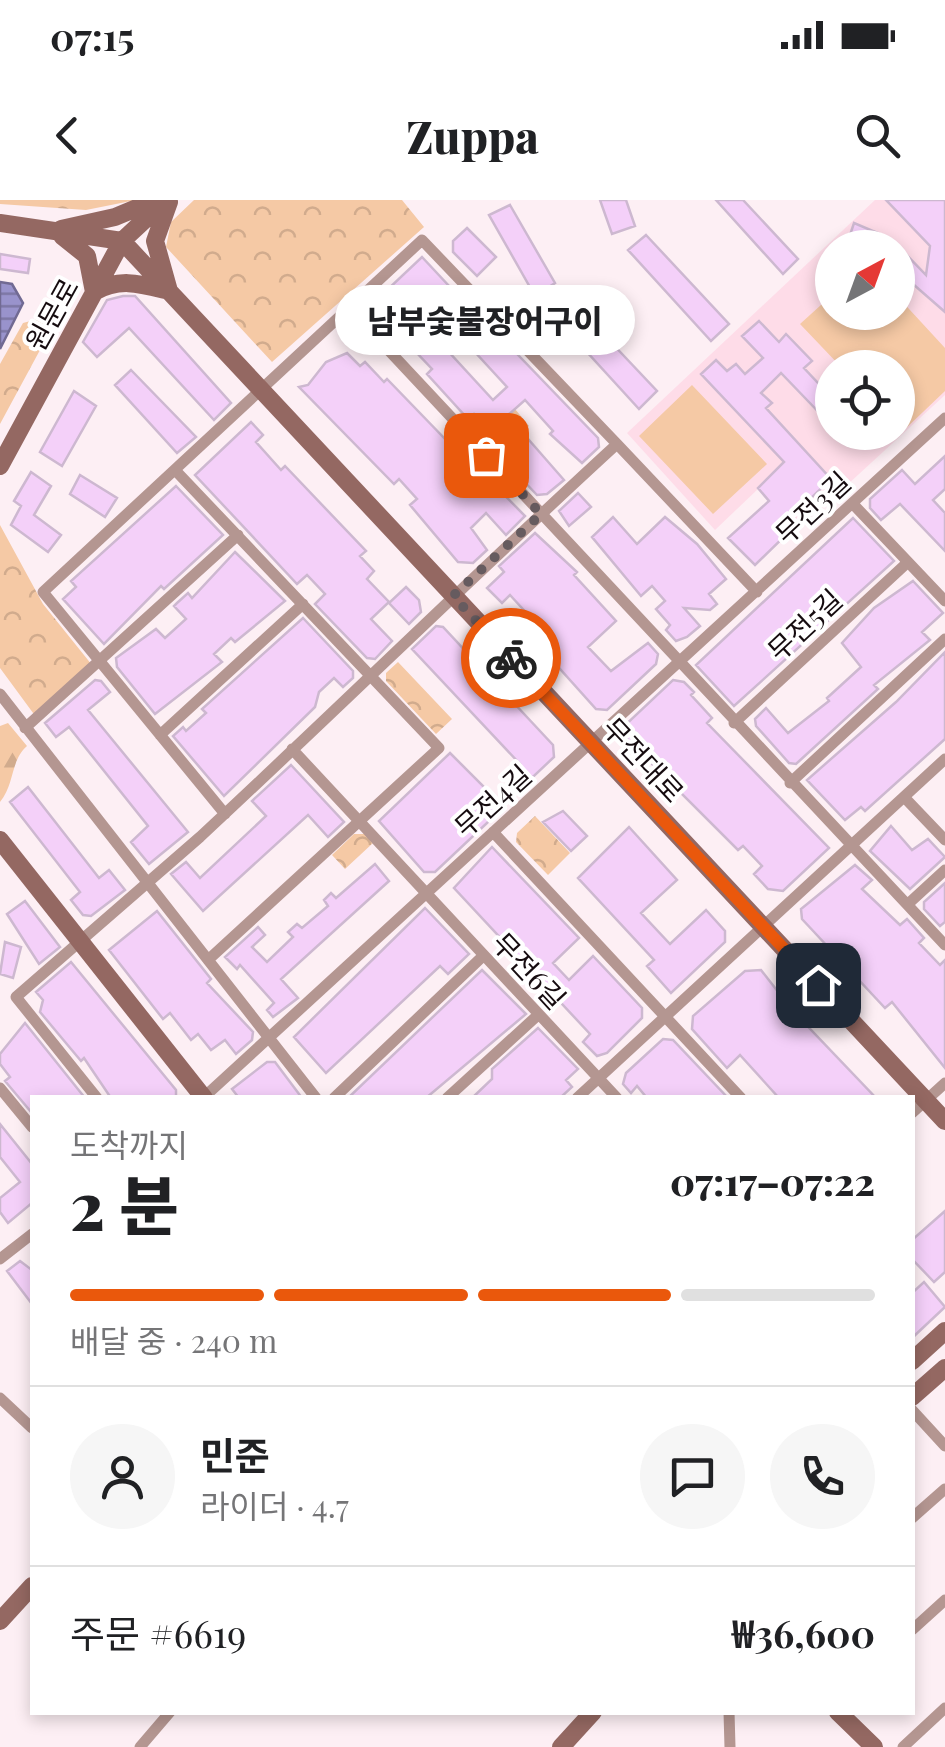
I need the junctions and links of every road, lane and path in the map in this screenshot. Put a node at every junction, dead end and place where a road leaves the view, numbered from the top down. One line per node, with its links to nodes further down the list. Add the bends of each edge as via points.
1 (156, 200): 4 (street)
2 (168, 200): 5 (street, 원문로); 6 (street, via 155,241)
3 (0, 223): 4 (street)
4 (52, 231): 5 (street); 7 (street, via 87,256)
5 (122, 241): 6 (street, 무전대로); 7 (street, 원문로)
6 (170, 291): 7 (street, via 126,281); 9 (street, 무전대로)
7 (94, 292): 12 (street, 원문로)
8 (350, 309): 9 (street); 11 (street, via 422,240); 15 (street)
9 (262, 390): 13 (street); 19 (street, 무전대로)
10 (945, 418): 14 (street, 무전3길)
11 (617, 444): 15 (street); 18 (street)
12 (0, 466)
13 (175, 470): 16 (street); 23 (street, via 43,592)
14 (853, 504): 17 (street); 18 (street, 무전3길)
15 (541, 514): 19 (street); 24 (street)
16 (238, 536): 21 (street); 23 (street)
17 (908, 562): 20 (street); 27 (street, 무전5길)
18 (757, 592): 24 (street, 무전3길)
19 (453, 596): 25 (street); 30 (street, 무전대로)
20 (945, 601)
21 (303, 604): 25 (street); 29 (street)
22 (945, 638): 33 (street)
23 (100, 662): 28 (street); 29 (street)
24 (680, 664): 27 (street); 30 (street, 무전3길)
25 (370, 676): 31 (street); 36 (street, via 439,748)
26 (0, 694): 28 (street)
27 (734, 723): 33 (street)
28 (26, 728): 42 (street)
29 (160, 735): 35 (street)
30 (592, 744): 37 (street, 무전4길); 45 (street, 무전대로)
31 (292, 749): 35 (street); 36 (street)
32 (945, 759): 34 (street)
33 (790, 783): 40 (street)
34 (904, 797): 39 (street); 40 (street)
35 (225, 814): 42 (street)
36 (360, 823): 43 (street); 49 (street)
37 (494, 832): 43 (street, 무전4길); 51 (street)
38 (0, 840): 46 (street)
39 (945, 840)
40 (850, 845): 44 (street); 45 (street)
41 (945, 870): 44 (street)
42 (148, 884): 46 (street); 49 (street)
43 (426, 894): 48 (street, 무전6길); 52 (street, 무전4길)
44 (908, 904): 47 (street)
45 (763, 927): 51 (street); 65 (street, 무전대로)
46 (80, 942): 56 (street, via 16,997); 57 (street)
47 (945, 945)
48 (483, 956): 50 (street, 무전6길); 60 (street)
49 (208, 960): 52 (street)
50 (538, 1015): 53 (street, 무전6길); 61 (street)
51 (666, 1016): 53 (street); 64 (street)
52 (270, 1039): 58 (street, 무전4길); 59 (street)
53 (598, 1077): 62 (street); 63 (street, 무전6길)
54 (945, 1083): 66 (street)
55 (0, 1088): 68 (street)
56 (95, 1095)
57 (201, 1095)
58 (205, 1095)
59 (314, 1095)
60 (337, 1095)
61 (450, 1095)
62 (579, 1095)
63 (614, 1095)
64 (738, 1095)
65 (909, 1095)
66 (919, 1106): 67 (street, 무전대로)
67 (945, 1121)
68 (30, 1125)
69 (30, 1242): 70 (street)
70 (0, 1258)
71 (945, 1331): 72 (street)
72 (915, 1358)
73 (945, 1368): 74 (street)
74 (915, 1394)
75 (0, 1398): 77 (street)
76 (915, 1413): 78 (street)
77 (30, 1426)
78 (945, 1446)
79 (945, 1488): 80 (street)
80 (915, 1515)
81 (30, 1588): 83 (street)
82 (945, 1600): 84 (street)
83 (0, 1622)
84 (915, 1627)
85 (945, 1708): 94 (street)
86 (167, 1715): 90 (street)
87 (590, 1715): 91 (street)
88 (730, 1715): 92 (street)
89 (841, 1715): 93 (street)
90 (140, 1747)
91 (561, 1747)
92 (730, 1747)
93 (874, 1747)
94 (903, 1747)

